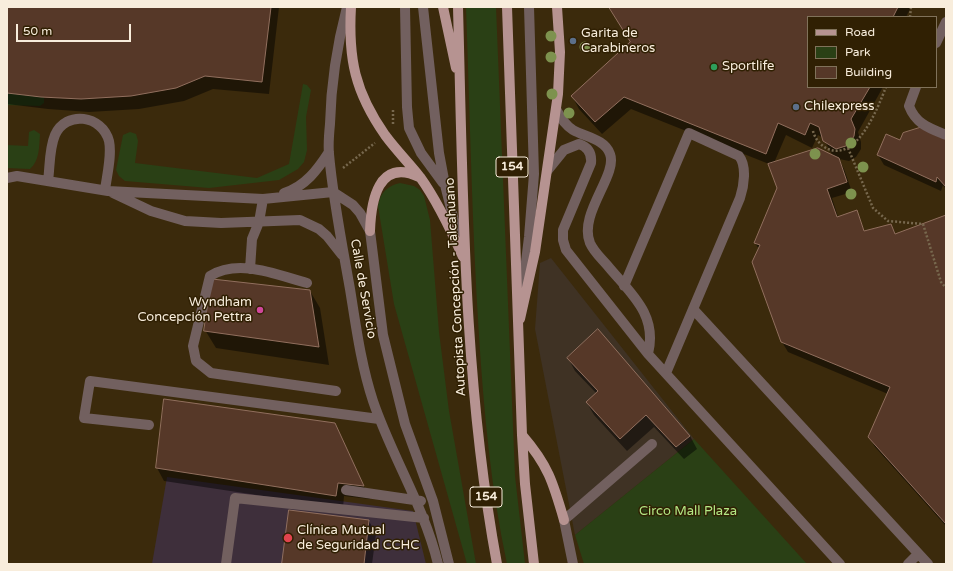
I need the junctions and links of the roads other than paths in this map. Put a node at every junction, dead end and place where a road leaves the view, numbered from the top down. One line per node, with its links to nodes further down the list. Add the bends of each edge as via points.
1 (347, 7): 16 (street, Calle de Servicio, via 330,106)
2 (351, 7): 18 (main road, via 349,38 354,74 363,100 386,135)
3 (405, 7): 21 (street, via 406,100 409,128 421,153)
4 (423, 7): 21 (street)
5 (443, 7): 12 (main road)
6 (458, 7): 12 (main road, Autopista Concepción - Talcahuano / 154)
7 (507, 7): 33 (main road, 154)
8 (529, 7): 33 (street, via 534,174)
9 (557, 7): 14 (main road, via 559,73)
10 (946, 22): 11 (street)
11 (937, 41)
12 (460, 83): 27 (main road, Autopista Concepción - Talcahuano / 154)
13 (916, 88): 15 (street, via 909,106 912,114 918,122)
14 (556, 109): 17 (main road); 31 (street, via 572,130 603,144 609,152 610,165 589,219 588,234 595,251)
15 (946, 135)
16 (329, 152): 23 (street, Calle de Servicio); 24 (street, via 316,171 293,190)
17 (547, 171): 33 (main road, via 531,277); 34 (street, via 564,150 574,145 584,146 591,153 591,163 563,230 564,245)
18 (420, 177): 26 (main road, via 401,173 390,176 380,184 373,200); 27 (main road, via 440,209)
19 (7, 178): 20 (street, via 17,176)
20 (48, 181): 22 (street); 22 (street, via 55,136 67,122 84,118 101,126 109,143)
21 (445, 185): 27 (street)
22 (106, 190): 24 (street); 25 (street, via 151,211 185,221)
23 (333, 192): 24 (street); 26 (street, via 353,205); 28 (street, Calle de Servicio)
24 (263, 199): 25 (street)
25 (259, 222): 28 (street, via 300,220 310,224 335,245); 29 (street, via 252,239)
26 (370, 231): 43 (street, Calle de Servicio, via 383,335 405,424)
27 (465, 263): 50 (main road, Autopista Concepción - Talcahuano / 154, via 477,429)
28 (346, 266): 37 (street, Calle de Servicio, via 361,356)
29 (250, 269): 30 (street); 36 (street, via 236,267 210,276 193,346 196,361 211,372)
30 (307, 282)
31 (624, 286): 32 (street, via 690,133 739,156 742,160 744,182 740,198); 34 (street, via 645,312 649,322 651,343)
32 (693, 309): 35 (street); 46 (street)
33 (517, 328): 39 (main road, 154)
34 (648, 354): 35 (street)
35 (666, 373): 53 (street)
36 (336, 391)
37 (379, 419): 38 (street, via 90,381 84,418); 42 (street, Calle de Servicio)
38 (149, 426)
39 (522, 435): 45 (main road, via 551,476); 51 (main road, 154)
40 (652, 444): 45 (street)
41 (346, 490): 42 (street)
42 (417, 501): 43 (street); 44 (street, Calle de Servicio)
43 (433, 502): 49 (street, Calle de Servicio)
44 (424, 518): 47 (street, via 235,498); 48 (street, Calle de Servicio)
45 (564, 520): 52 (street)
46 (918, 554): 54 (street); 55 (street)
47 (226, 564)
48 (438, 564)
49 (449, 564)
50 (497, 564)
51 (534, 564)
52 (573, 564)
53 (840, 564)
54 (908, 564)
55 (928, 564)

